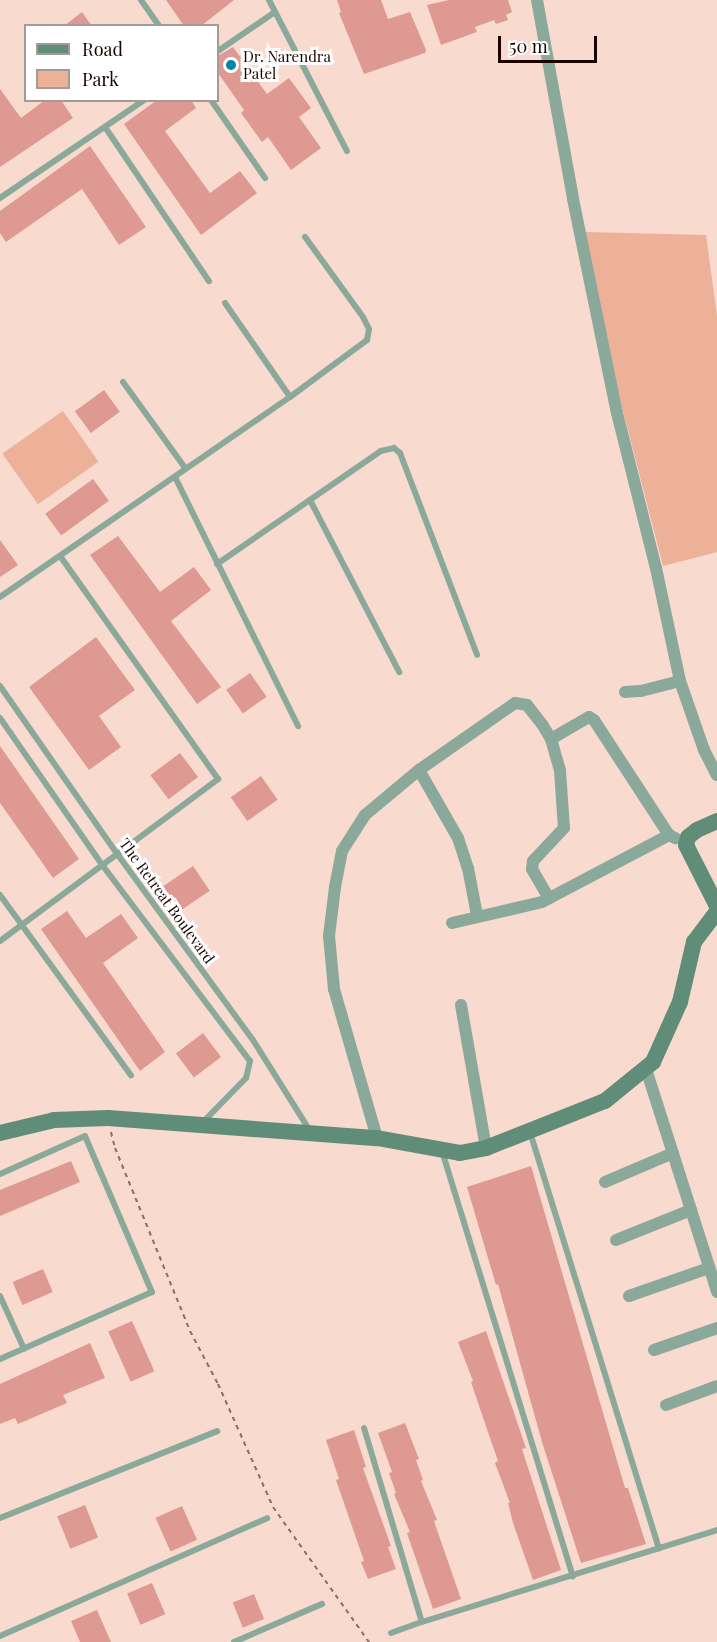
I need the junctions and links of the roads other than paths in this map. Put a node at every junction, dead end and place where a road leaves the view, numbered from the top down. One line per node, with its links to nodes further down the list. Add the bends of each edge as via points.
1 (141, 0): 5 (lane)
2 (269, 0): 4 (lane)
3 (537, 0): 26 (street, via 615,402)
4 (275, 12): 6 (lane); 10 (lane)
5 (158, 24)
6 (219, 50)
7 (141, 102): 9 (lane)
8 (212, 102): 11 (lane)
9 (105, 127): 12 (lane); 14 (lane)
10 (347, 152)
11 (266, 178)
12 (0, 198)
13 (305, 237): 17 (lane, via 369,329 367,340 359,348)
14 (209, 281)
15 (225, 303): 17 (lane)
16 (123, 382): 18 (lane)
17 (290, 397): 18 (lane)
18 (186, 469): 19 (lane)
19 (174, 477): 21 (lane); 22 (lane)
20 (310, 500): 22 (lane); 24 (lane, via 381,451 394,448 400,453); 25 (lane)
21 (60, 556): 23 (lane); 37 (lane, via 218,779)
22 (217, 564): 30 (lane)
23 (0, 597)
24 (477, 655)
25 (399, 672)
26 (680, 681): 28 (street); 33 (street)
27 (0, 686): 37 (lane, The Retreat Boulevard)
28 (625, 692)
29 (0, 718): 38 (lane)
30 (298, 726)
31 (551, 739): 32 (street, via 532,710 521,702 515,703); 35 (street, via 589,717 594,720); 40 (street, via 560,771 564,828 533,861 532,869)
32 (419, 770): 43 (street, via 458,838); 54 (street, via 365,815 342,851 329,936 334,989)
33 (717, 775)
34 (717, 821): 36 (street, via 697,830 688,837)
35 (669, 835): 36 (street); 40 (street)
36 (686, 845): 41 (street)
37 (118, 855): 38 (lane); 53 (lane, The Retreat Boulevard, via 254,1040)
38 (103, 866): 45 (lane); 50 (lane, via 250,1061 246,1078)
39 (0, 895): 45 (lane)
40 (549, 898): 43 (street)
41 (717, 906)
42 (717, 912): 48 (street, via 694,942 680,1002 653,1062)
43 (477, 915): 44 (street)
44 (452, 923)
45 (22, 925): 46 (lane); 49 (lane)
46 (0, 941)
47 (460, 1005): 55 (street)
48 (646, 1069): 51 (street, via 605,1101); 57 (street)
49 (131, 1075)
50 (201, 1125): 52 (street, via 108,1118 54,1120); 53 (street)
51 (529, 1132): 55 (street); 77 (lane)
52 (0, 1133)
53 (312, 1133): 54 (street)
54 (377, 1138): 56 (street)
55 (486, 1148): 56 (street, via 460,1153)
56 (442, 1150): 78 (lane)
57 (673, 1153): 59 (street); 60 (street)
58 (0, 1174): 67 (lane, via 85,1136 152,1292)
59 (605, 1182)
60 (691, 1210): 61 (street); 62 (street)
61 (616, 1240)
62 (709, 1268): 63 (street); 65 (street)
63 (717, 1292)
64 (0, 1296): 67 (lane)
65 (629, 1296)
66 (717, 1328): 68 (street)
67 (24, 1349): 69 (lane)
68 (654, 1350)
69 (0, 1359)
70 (717, 1386): 71 (street)
71 (666, 1405)
72 (364, 1428): 80 (lane)
73 (217, 1431): 74 (lane)
74 (0, 1518)
75 (267, 1518): 82 (lane)
76 (717, 1530): 77 (lane)
77 (659, 1548): 78 (lane)
78 (573, 1576): 80 (lane)
79 (322, 1604): 83 (lane)
80 (422, 1622): 81 (lane)
81 (391, 1633)
82 (0, 1636)
83 (234, 1642)

